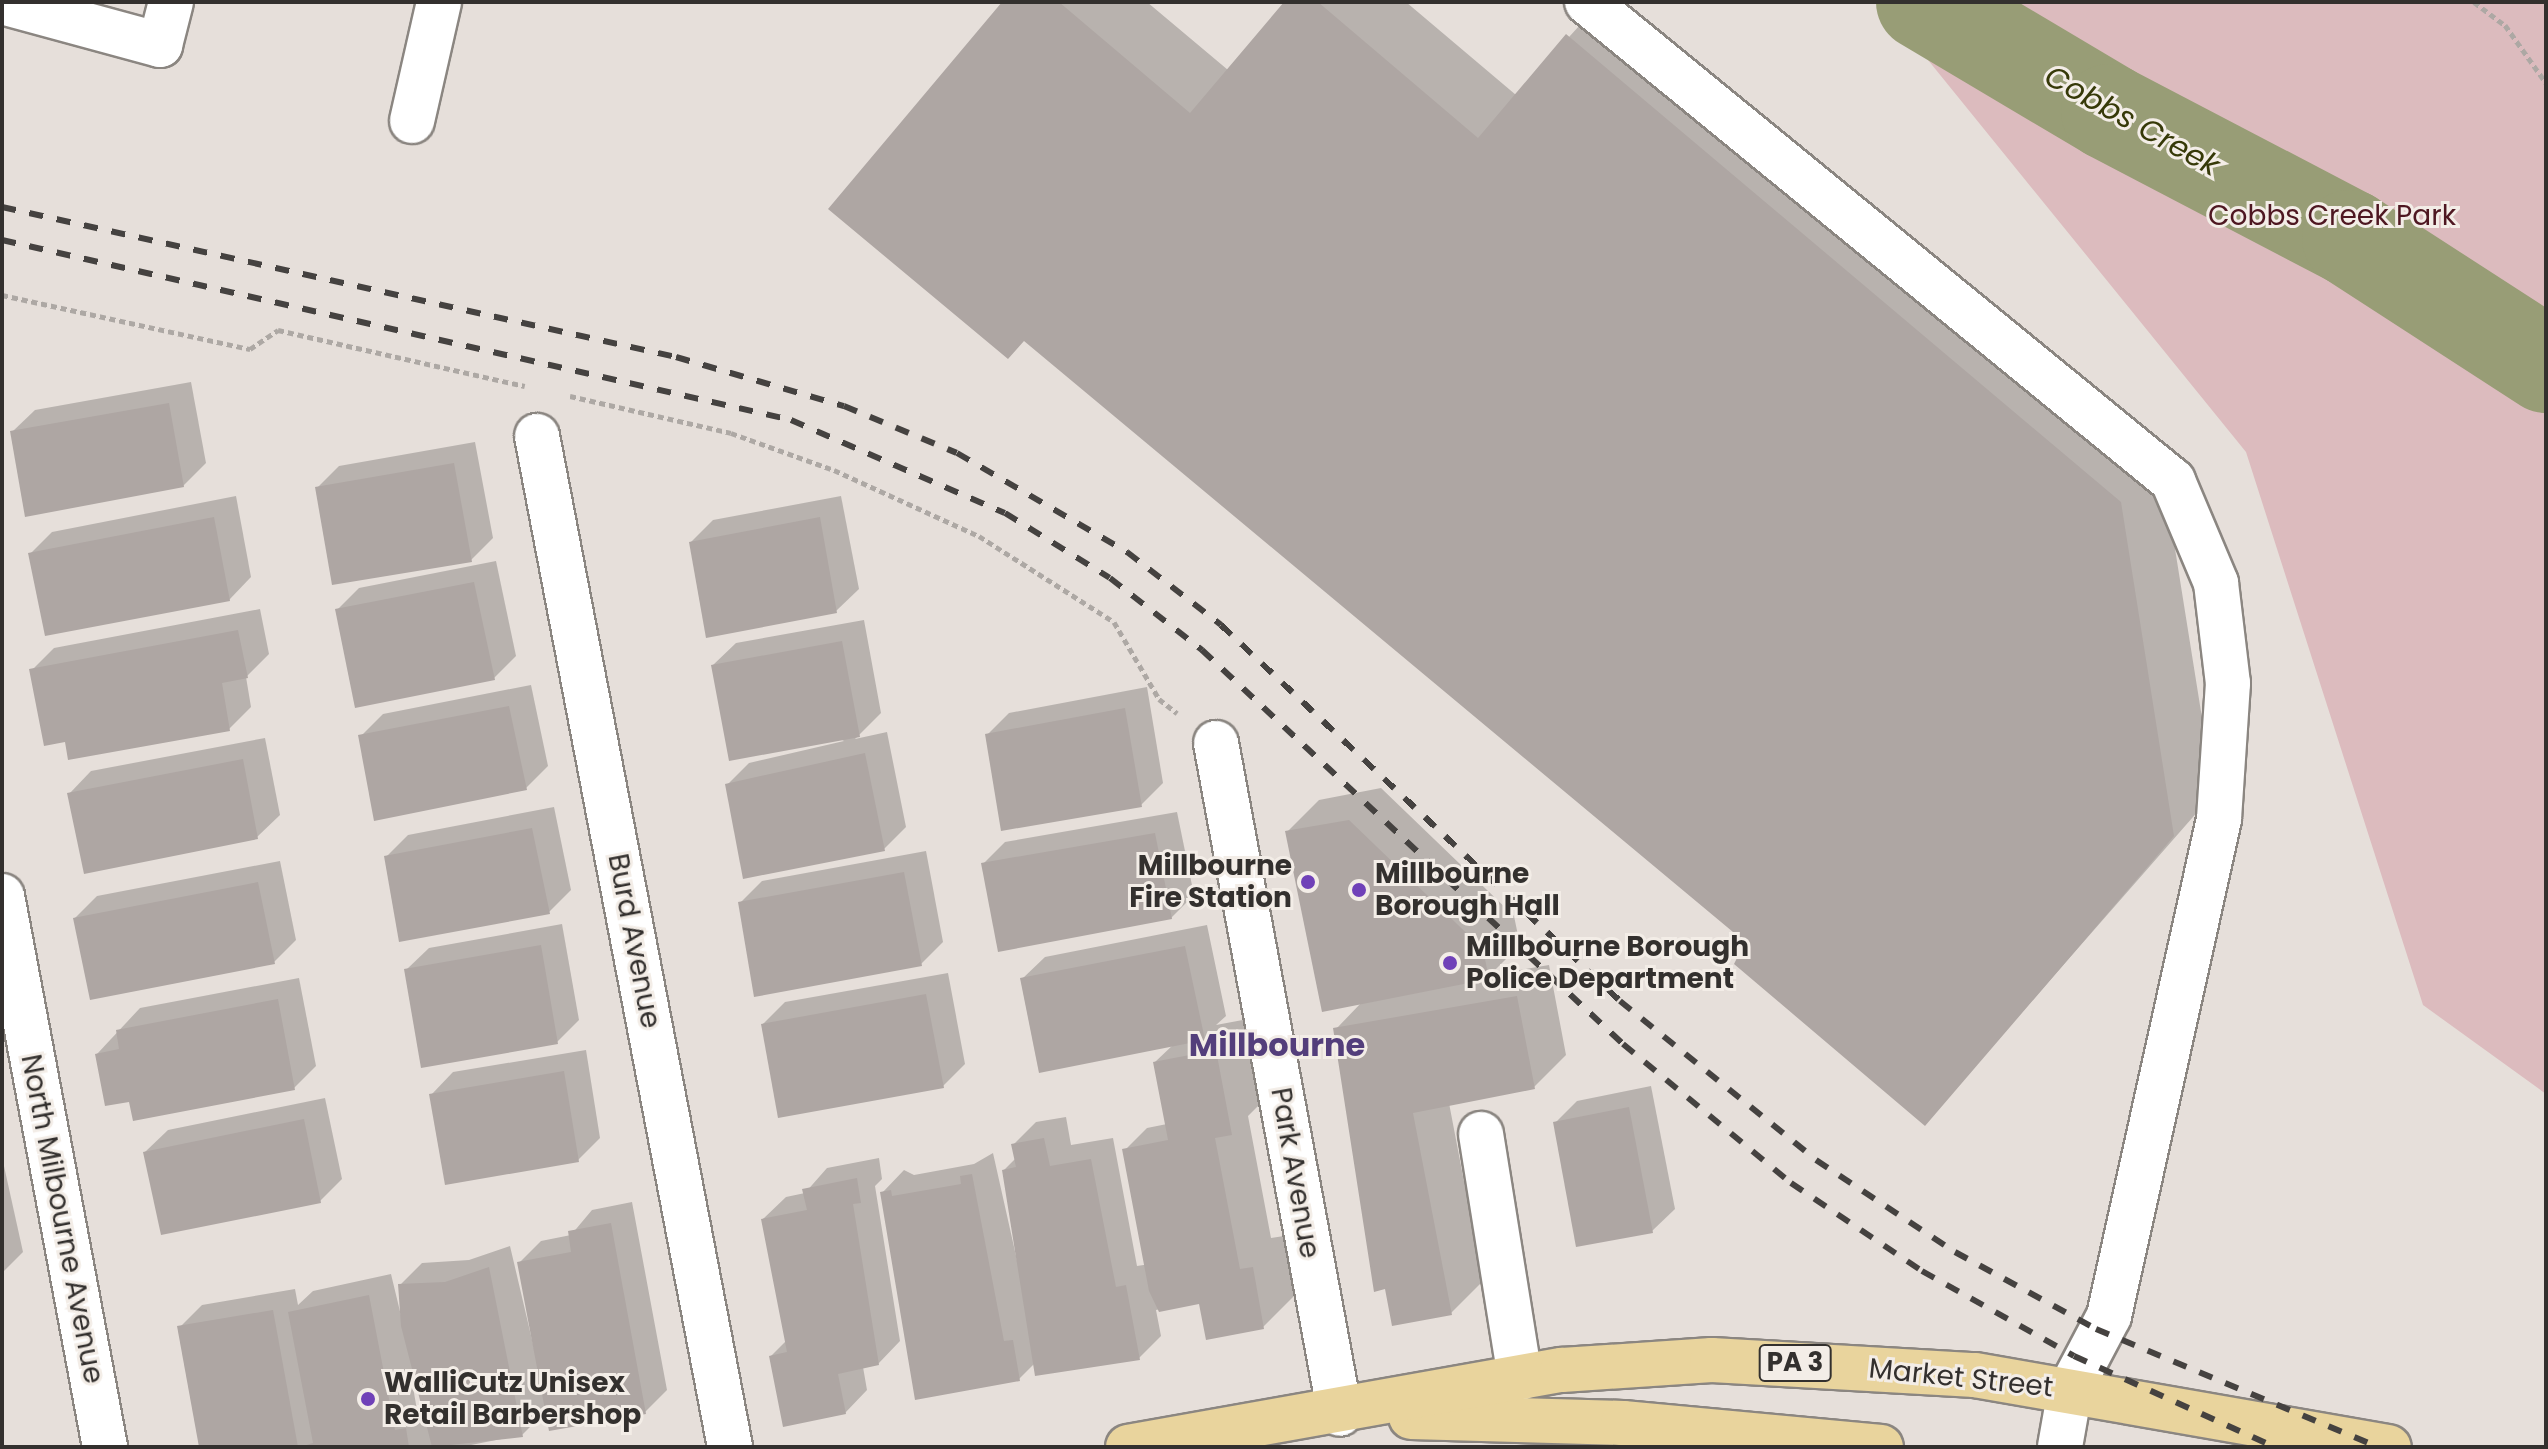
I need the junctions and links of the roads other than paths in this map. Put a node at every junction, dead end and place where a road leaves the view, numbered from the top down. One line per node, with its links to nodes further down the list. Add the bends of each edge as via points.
1 (2, 2): 2 (street, via 160,45)
2 (171, 2)
3 (439, 2): 5 (street)
4 (1587, 2): 11 (street, via 2173,481 2216,583 2228,683 2219,819 2109,1316)
5 (412, 121)
6 (537, 436): 14 (street, Burd Avenue)
7 (1216, 743): 12 (street, Park Avenue)
8 (2, 896): 13 (street, North Milbourne Avenue)
9 (1481, 1134): 10 (street)
10 (1520, 1378): 11 (main road, Market Street / PA 3, via 1712,1360 1880,1367); 12 (main road, Market Street / PA 3)
11 (2070, 1390): 17 (street); 18 (main road, Market Street / PA 3)
12 (1340, 1414): 15 (main road, Market Street / PA 3); 16 (main road, Market Street / PA 3, via 1623,1423)
13 (105, 1447)
14 (730, 1447)
15 (1128, 1447)
16 (1881, 1447)
17 (2060, 1447)
18 (2389, 1447)

